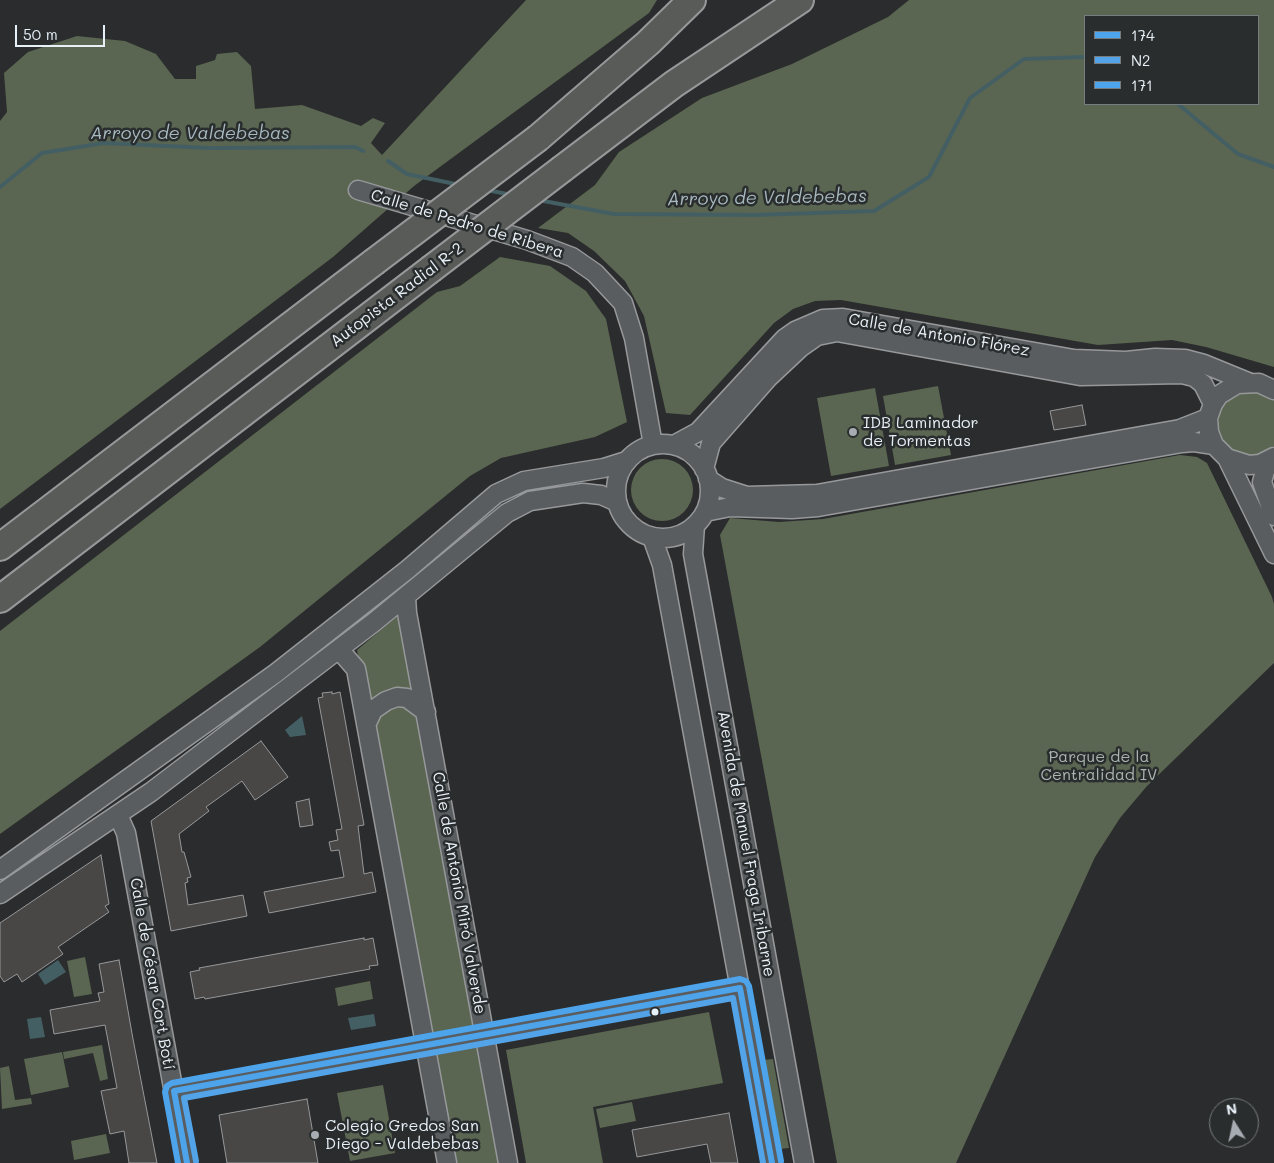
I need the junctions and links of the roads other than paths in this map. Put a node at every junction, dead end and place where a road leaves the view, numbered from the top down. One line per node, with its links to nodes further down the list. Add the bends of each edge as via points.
1 (692, 0): 18 (highway, bridge, via 648,43 538,138)
2 (800, 0): 21 (highway, Autopista Radial R-2, bridge, via 674,84)
3 (358, 190): 7 (street, Calle de Pedro de Ribera, via 527,240 572,257 595,273 623,303 634,338)
4 (1248, 382): 5 (street, Calle de Antonio Flórez); 6 (street, via 1228,388); 9 (street, Calle de Antonio Flórez, via 1185,359 1155,358 1126,362 1074,359 843,318 823,319 785,338 709,421)
5 (1274, 390)
6 (1210, 411): 8 (street, Calle de Antonio Flórez, via 1208,432); 13 (street, via 1180,429 817,494 747,496 722,488); 13 (street, Calle de Antonio Flórez, via 1203,384 1182,374 1080,376 837,332 817,336 768,378 712,443)
7 (653, 445): 9 (street); 12 (street)
8 (1214, 445): 10 (street); 16 (street, via 1182,443 818,506 792,509 730,507)
9 (674, 446): 13 (street, via 696,458)
10 (1227, 458): 11 (street, via 1249,465); 19 (street)
11 (1272, 458): 15 (street, via 1262,482)
12 (626, 461): 14 (street, via 618,478); 26 (street, via 604,468 524,480 496,494 407,570 276,673)
13 (706, 474): 16 (street, via 710,492)
14 (617, 502): 17 (street, via 629,525); 20 (street, via 601,495 583,493 519,505)
15 (1274, 516)
16 (700, 519): 17 (street, via 682,534 668,538); 36 (street, Avenida de Manuel Fraga Iribarne, via 694,554)
17 (652, 537): 28 (street, Avenida de Manuel Fraga Iribarne, via 662,565)
18 (0, 546)
19 (1274, 554)
20 (406, 597): 22 (street); 23 (street, Calle de Antonio Miró Valverde, via 406,613)
21 (0, 599)
22 (336, 652): 24 (street, via 344,654 356,669); 25 (street)
23 (426, 712): 24 (street, via 407,698 397,698 374,710); 29 (street, Calle de Antonio Miró Valverde)
24 (367, 723): 30 (street)
25 (118, 815): 27 (street); 31 (street, Calle de César Cort Botí, via 126,833)
26 (0, 870)
27 (0, 894)
28 (740, 988): 29 (street); 35 (street, Avenida de Manuel Fraga Iribarne)
29 (484, 1034): 30 (street); 34 (street, Calle de Antonio Miró Valverde)
30 (425, 1045): 31 (street); 33 (street)
31 (174, 1091): 32 (street, Calle de César Cort Botí)
32 (187, 1163)
33 (447, 1163)
34 (508, 1163)
35 (772, 1163)
36 (804, 1163)

